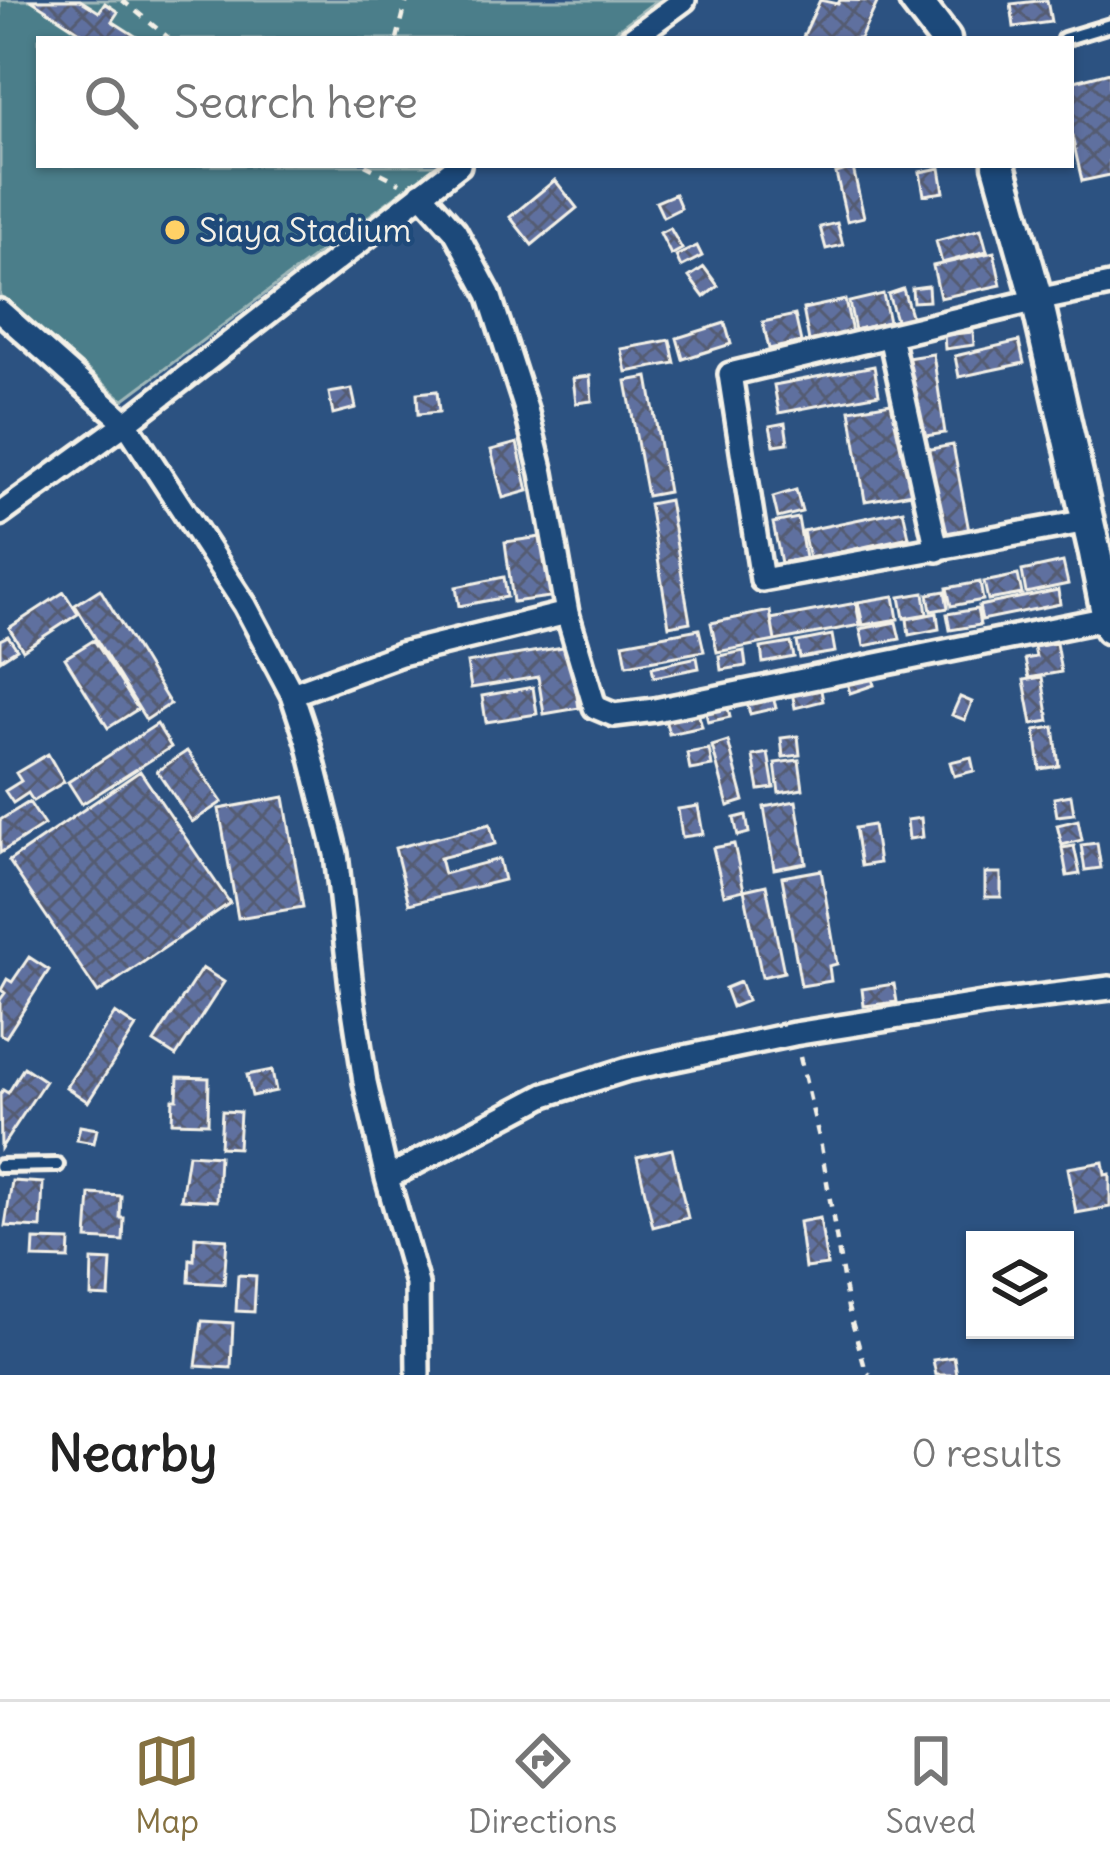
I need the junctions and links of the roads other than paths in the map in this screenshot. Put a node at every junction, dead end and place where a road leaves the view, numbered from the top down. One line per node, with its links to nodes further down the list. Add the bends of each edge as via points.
1 (684, 0): 4 (street)
2 (915, 0): 5 (main road)
3 (1110, 26): 6 (lane)
4 (635, 36)
5 (943, 36)
6 (1074, 36)
7 (455, 168): 9 (street)
8 (1000, 168): 11 (main road)
9 (421, 194): 14 (street); 19 (street, via 455,231 489,294 542,473)
10 (1110, 285): 11 (street)
11 (1037, 300): 13 (street); 16 (main road)
12 (0, 311): 14 (street)
13 (890, 336): 17 (street); 17 (street, via 730,374 762,580)
14 (126, 423): 15 (street); 21 (street, via 245,605)
15 (0, 514)
16 (1088, 521): 17 (street); 18 (main road)
17 (937, 550)
18 (1103, 551): 20 (main road)
19 (567, 613): 20 (street, via 595,707 614,715); 21 (street, via 400,654)
20 (1109, 623)
21 (292, 694): 25 (street, via 337,854 365,1082)
22 (1110, 988): 25 (street, via 794,1034 581,1082)
23 (0, 1166): 24 (lane)
24 (57, 1166)
25 (387, 1178): 26 (street, via 417,1284)
26 (418, 1375)

